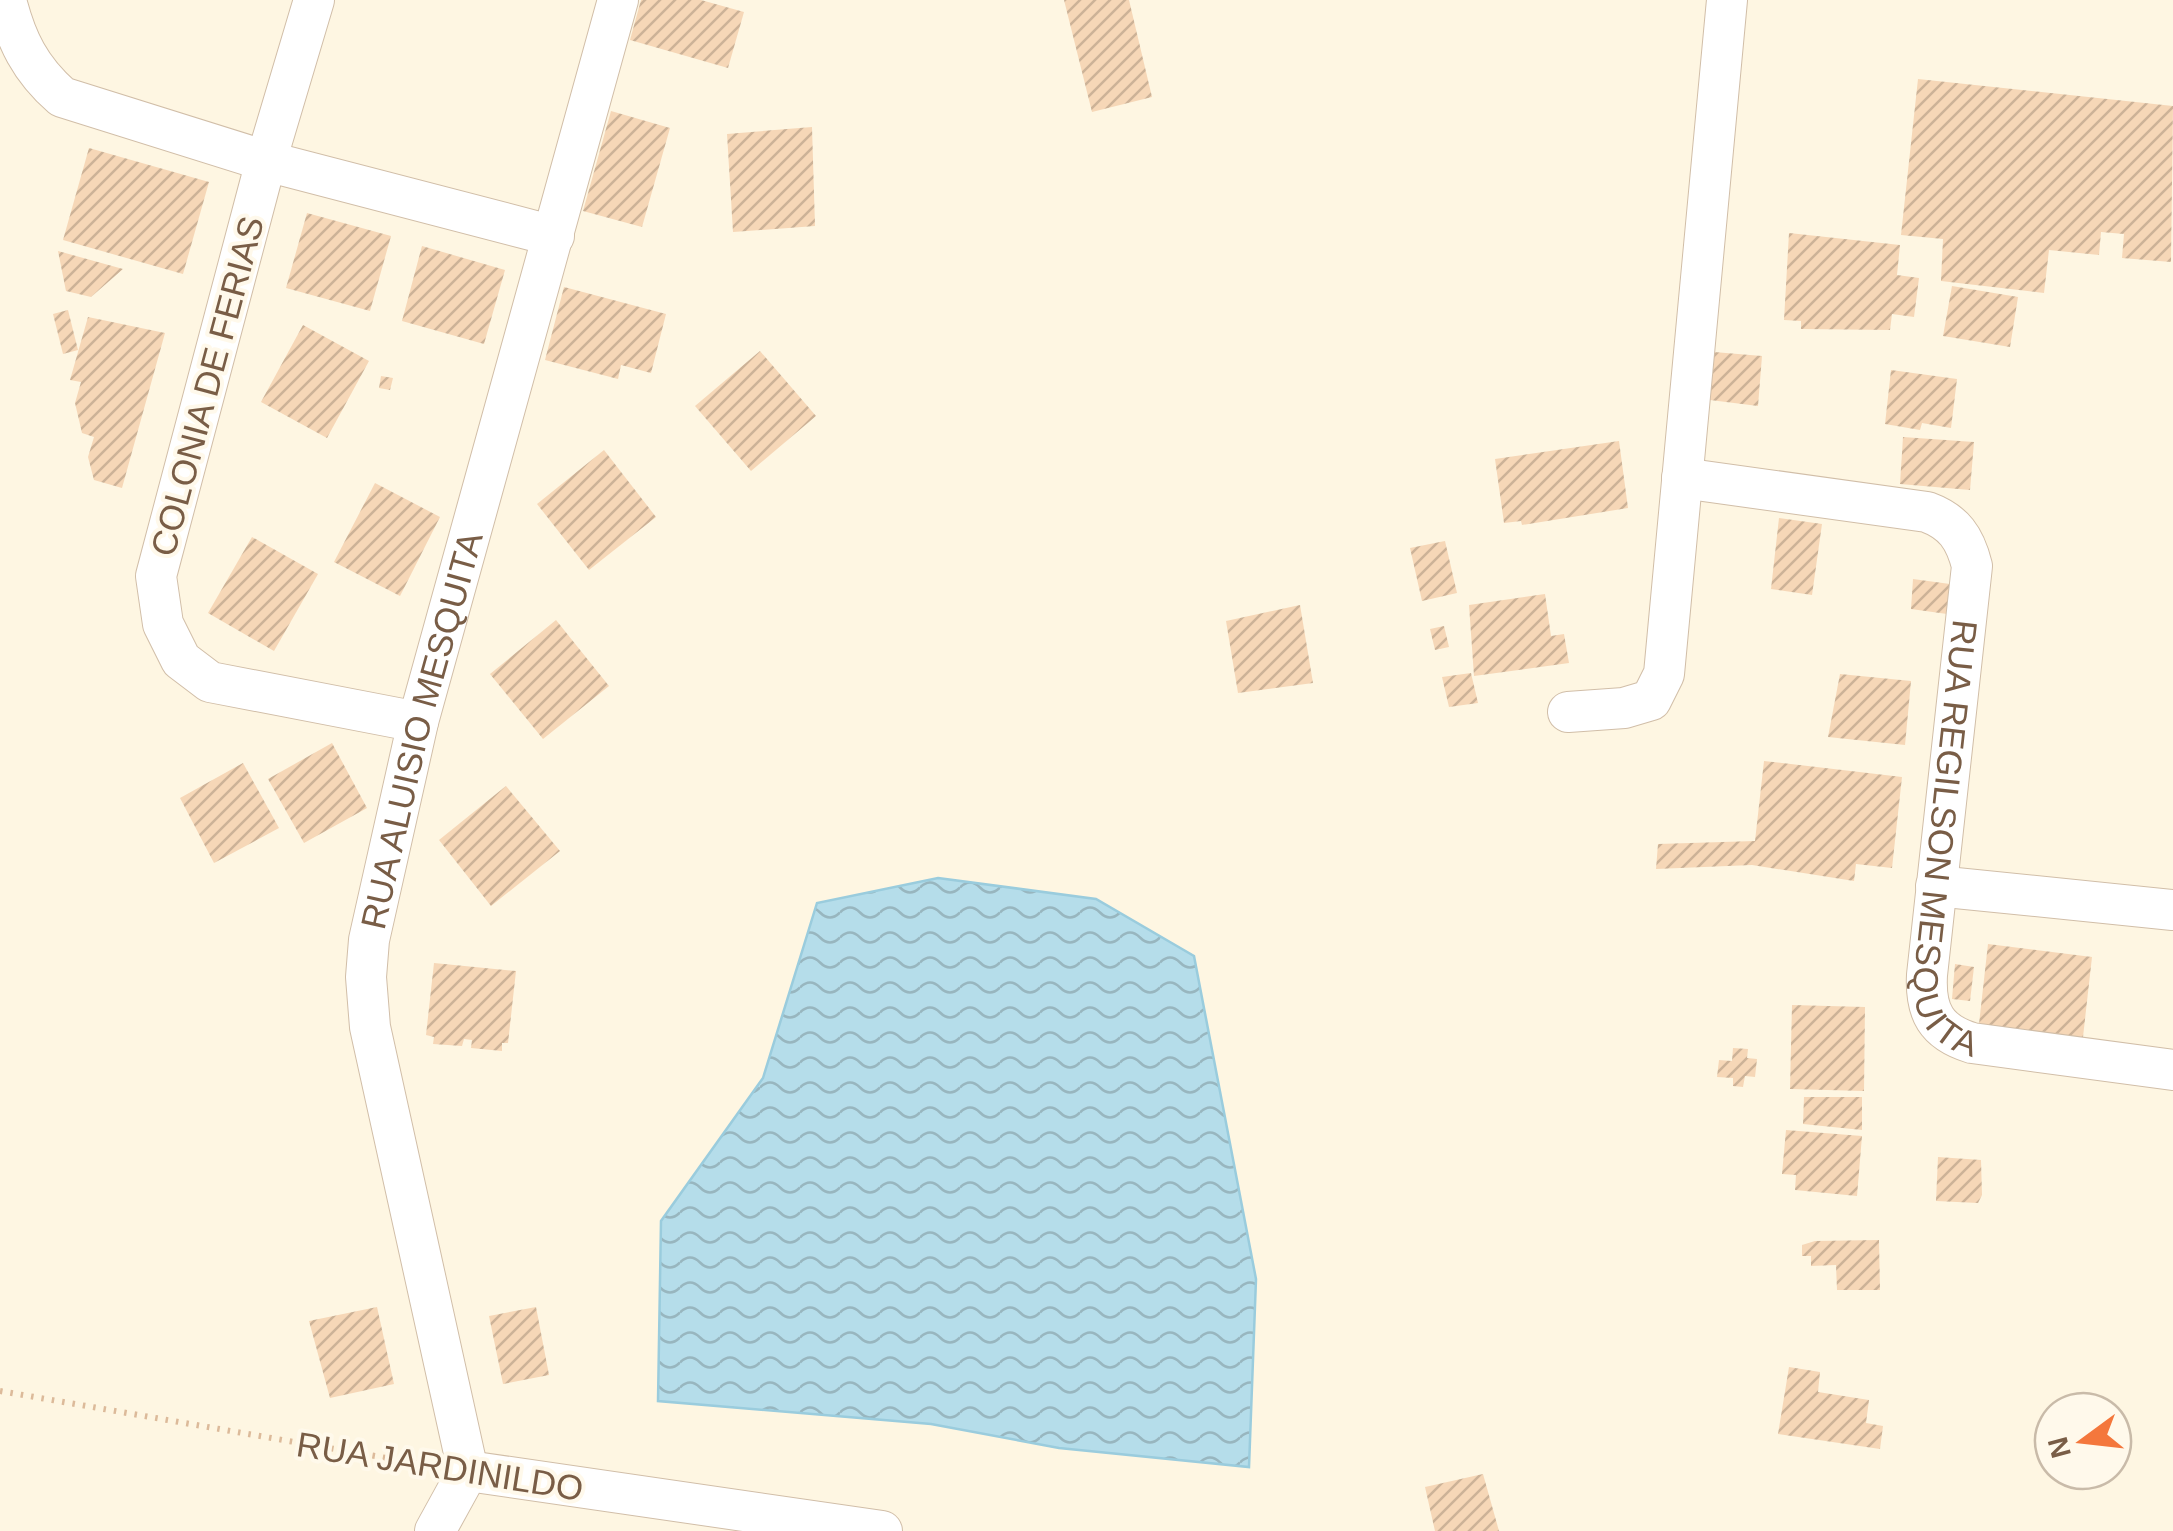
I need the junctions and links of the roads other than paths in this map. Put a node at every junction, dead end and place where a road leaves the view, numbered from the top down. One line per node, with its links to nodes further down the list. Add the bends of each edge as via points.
1 (6, 0): 5 (street, via 16,38 39,77 62,96)
2 (314, 0): 5 (street, COLONIA DE FERIAS)
3 (618, 0): 6 (street, RUA ALUISIO MESQUITA)
4 (1727, 0): 7 (street)
5 (266, 160): 6 (street); 9 (street, COLONIA DE FERIAS, via 156,576 163,624 181,660 210,682)
6 (554, 236): 9 (street, RUA ALUISIO MESQUITA)
7 (1682, 478): 8 (street, via 1664,674 1651,700); 10 (street, RUA REGILSON MESQUITA, via 1928,512 1945,519 1966,545 1972,566)
8 (1568, 712)
9 (418, 722): 13 (street, RUA ALUISIO MESQUITA, via 366,978 370,1027)
10 (1936, 886): 11 (street); 12 (street, RUA REGILSON MESQUITA, via 1926,1000 1934,1022 1952,1037)
11 (2173, 910)
12 (2173, 1070)
13 (468, 1471): 14 (street); 15 (street, RUA JARDINILDO)
14 (435, 1531)
15 (882, 1531)

